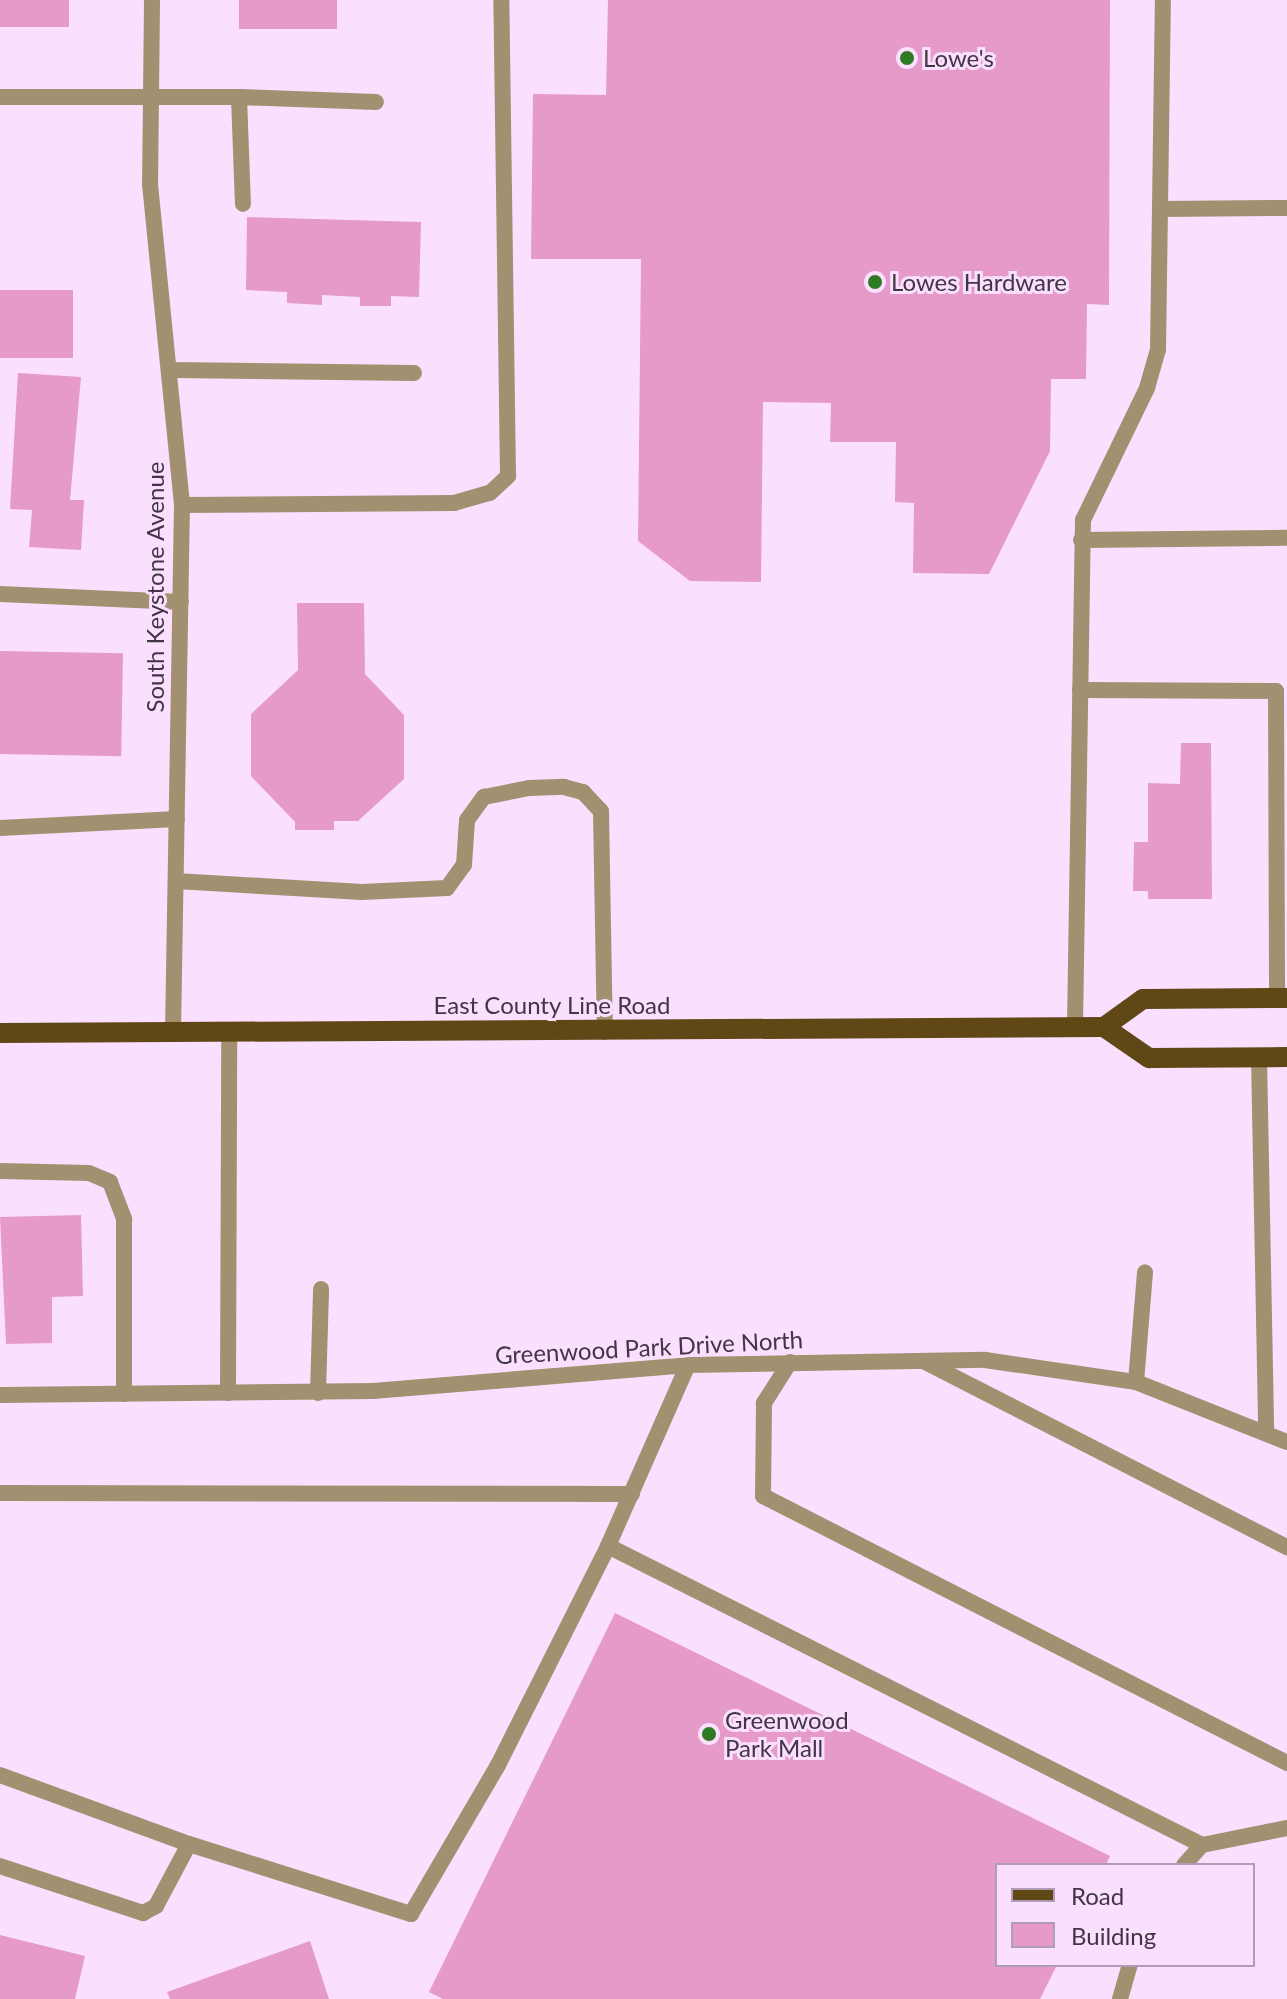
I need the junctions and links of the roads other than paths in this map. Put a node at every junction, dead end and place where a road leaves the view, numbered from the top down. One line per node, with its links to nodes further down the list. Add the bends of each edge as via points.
1 (152, 0): 6 (street, South Keystone Avenue)
2 (501, 0): 13 (street, via 508,476 490,493 454,503)
3 (1163, 0): 10 (street)
4 (0, 97): 6 (street)
5 (239, 97): 6 (street); 7 (street); 8 (street)
6 (151, 98): 11 (street, South Keystone Avenue, via 150,184)
7 (376, 102)
8 (243, 204)
9 (1287, 208): 10 (street)
10 (1160, 209): 15 (street, via 1158,350 1147,388 1089,502)
11 (170, 370): 12 (street); 13 (street, South Keystone Avenue)
12 (414, 373)
13 (182, 505): 17 (street, South Keystone Avenue)
14 (1287, 538): 15 (street)
15 (1081, 540): 18 (street)
16 (0, 594): 17 (street)
17 (181, 602): 19 (street, South Keystone Avenue)
18 (1080, 690): 22 (street, via 1276,691); 23 (street)
19 (177, 819): 20 (street); 21 (street, South Keystone Avenue)
20 (0, 828)
21 (176, 881): 25 (street, South Keystone Avenue); 27 (street, via 362,892 447,888 464,865 467,820 484,797 529,788 583,792 601,811 603,828)
22 (1282, 998): 24 (main road, via 1143,999)
23 (1075, 1027): 24 (main road, East County Line Road); 27 (main road, East County Line Road)
24 (1104, 1027): 29 (main road, via 1149,1058)
25 (173, 1031): 26 (main road, East County Line Road); 28 (main road, East County Line Road)
26 (229, 1031): 27 (main road, East County Line Road); 38 (street)
27 (605, 1032)
28 (0, 1033)
29 (1259, 1057): 30 (main road); 42 (street)
30 (1287, 1057)
31 (0, 1171): 40 (street, via 89,1173 110,1182 124,1219)
32 (1145, 1272): 37 (street)
33 (321, 1289): 39 (street)
34 (920, 1360): 35 (street, Greenwood Park Drive North); 37 (street, Greenwood Park Drive North, via 1042,1365); 47 (street)
35 (790, 1362): 36 (street, Greenwood Park Drive North); 48 (street, via 764,1403 763,1496)
36 (688, 1365): 39 (street, Greenwood Park Drive North); 45 (street)
37 (1136, 1382): 42 (street, Greenwood Park Drive North)
38 (228, 1393): 39 (street, Greenwood Park Drive North); 40 (street, Greenwood Park Drive North)
39 (318, 1393)
40 (124, 1394): 41 (street, Greenwood Park Drive North)
41 (0, 1395)
42 (1266, 1431): 43 (street, Greenwood Park Drive North)
43 (1287, 1442)
44 (0, 1493): 45 (street)
45 (632, 1494): 46 (street)
46 (608, 1546): 51 (street, via 498,1765 411,1914); 52 (street)
47 (1287, 1547)
48 (1287, 1763)
49 (0, 1775): 51 (street)
50 (1287, 1828): 52 (street)
51 (189, 1844): 54 (street, via 156,1906 143,1913)
52 (1202, 1845): 53 (street)
53 (1186, 1863)
54 (0, 1866)
55 (1129, 1967): 56 (street)
56 (1120, 1999)

